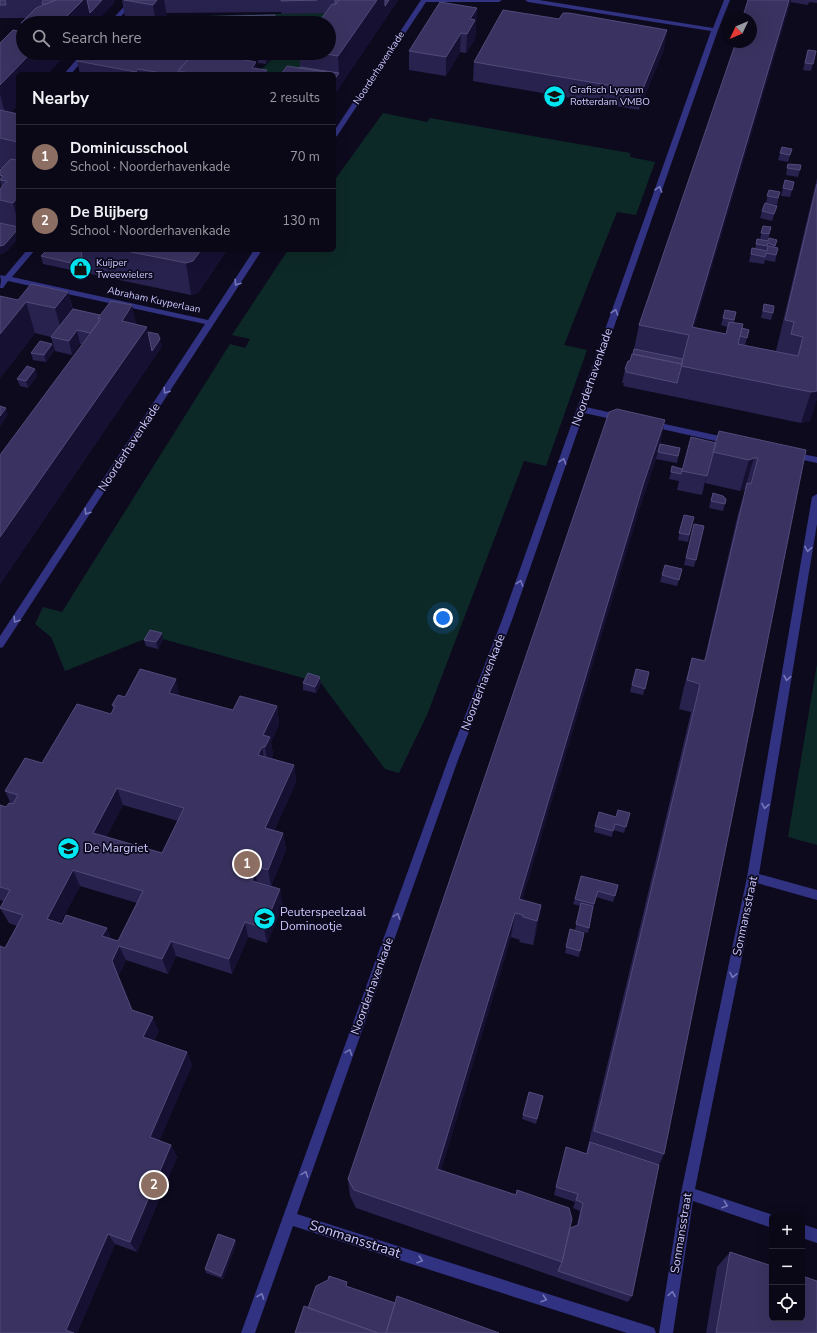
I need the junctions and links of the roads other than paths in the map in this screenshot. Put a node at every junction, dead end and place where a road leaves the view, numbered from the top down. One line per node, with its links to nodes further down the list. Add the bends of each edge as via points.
1 (133, 0): 6 (street)
2 (424, 0): 3 (street); 10 (street, Noorderhavenkade)
3 (499, 0)
4 (528, 0): 7 (street)
5 (727, 0): 7 (street, Noorderhavenkade)
6 (118, 16)
7 (715, 30): 16 (street, Noorderhavenkade, one-way to 7)
8 (80, 60): 9 (street)
9 (69, 72)
10 (336, 133)
11 (29, 252): 13 (street)
12 (257, 252): 15 (street, Noorderhavenkade, one-way to 15)
13 (3, 277): 14 (street); 15 (street, Abraham Kuyperlaan)
14 (0, 286)
15 (211, 323): 23 (street, Noorderhavenkade, one-way to 23)
16 (581, 409): 17 (street); 27 (street, Noorderhavenkade, one-way to 16)
17 (627, 419)
18 (642, 422): 19 (street)
19 (741, 444)
20 (787, 454): 21 (street)
21 (817, 460)
22 (817, 497): 24 (street, Sonmansstraat, one-way to 24)
23 (0, 644)
24 (753, 877): 25 (street); 26 (street, Sonmansstraat, one-way to 26)
25 (817, 895)
26 (688, 1193): 28 (street, one-way to 28); 33 (street, Sonmansstraat, one-way to 26)
27 (290, 1218): 31 (street, Noorderhavenkade, one-way to 27); 32 (street, Sonmansstraat, one-way to 32)
28 (769, 1220)
29 (805, 1232): 30 (street)
30 (817, 1236)
31 (248, 1333)
32 (649, 1333)
33 (666, 1333)

